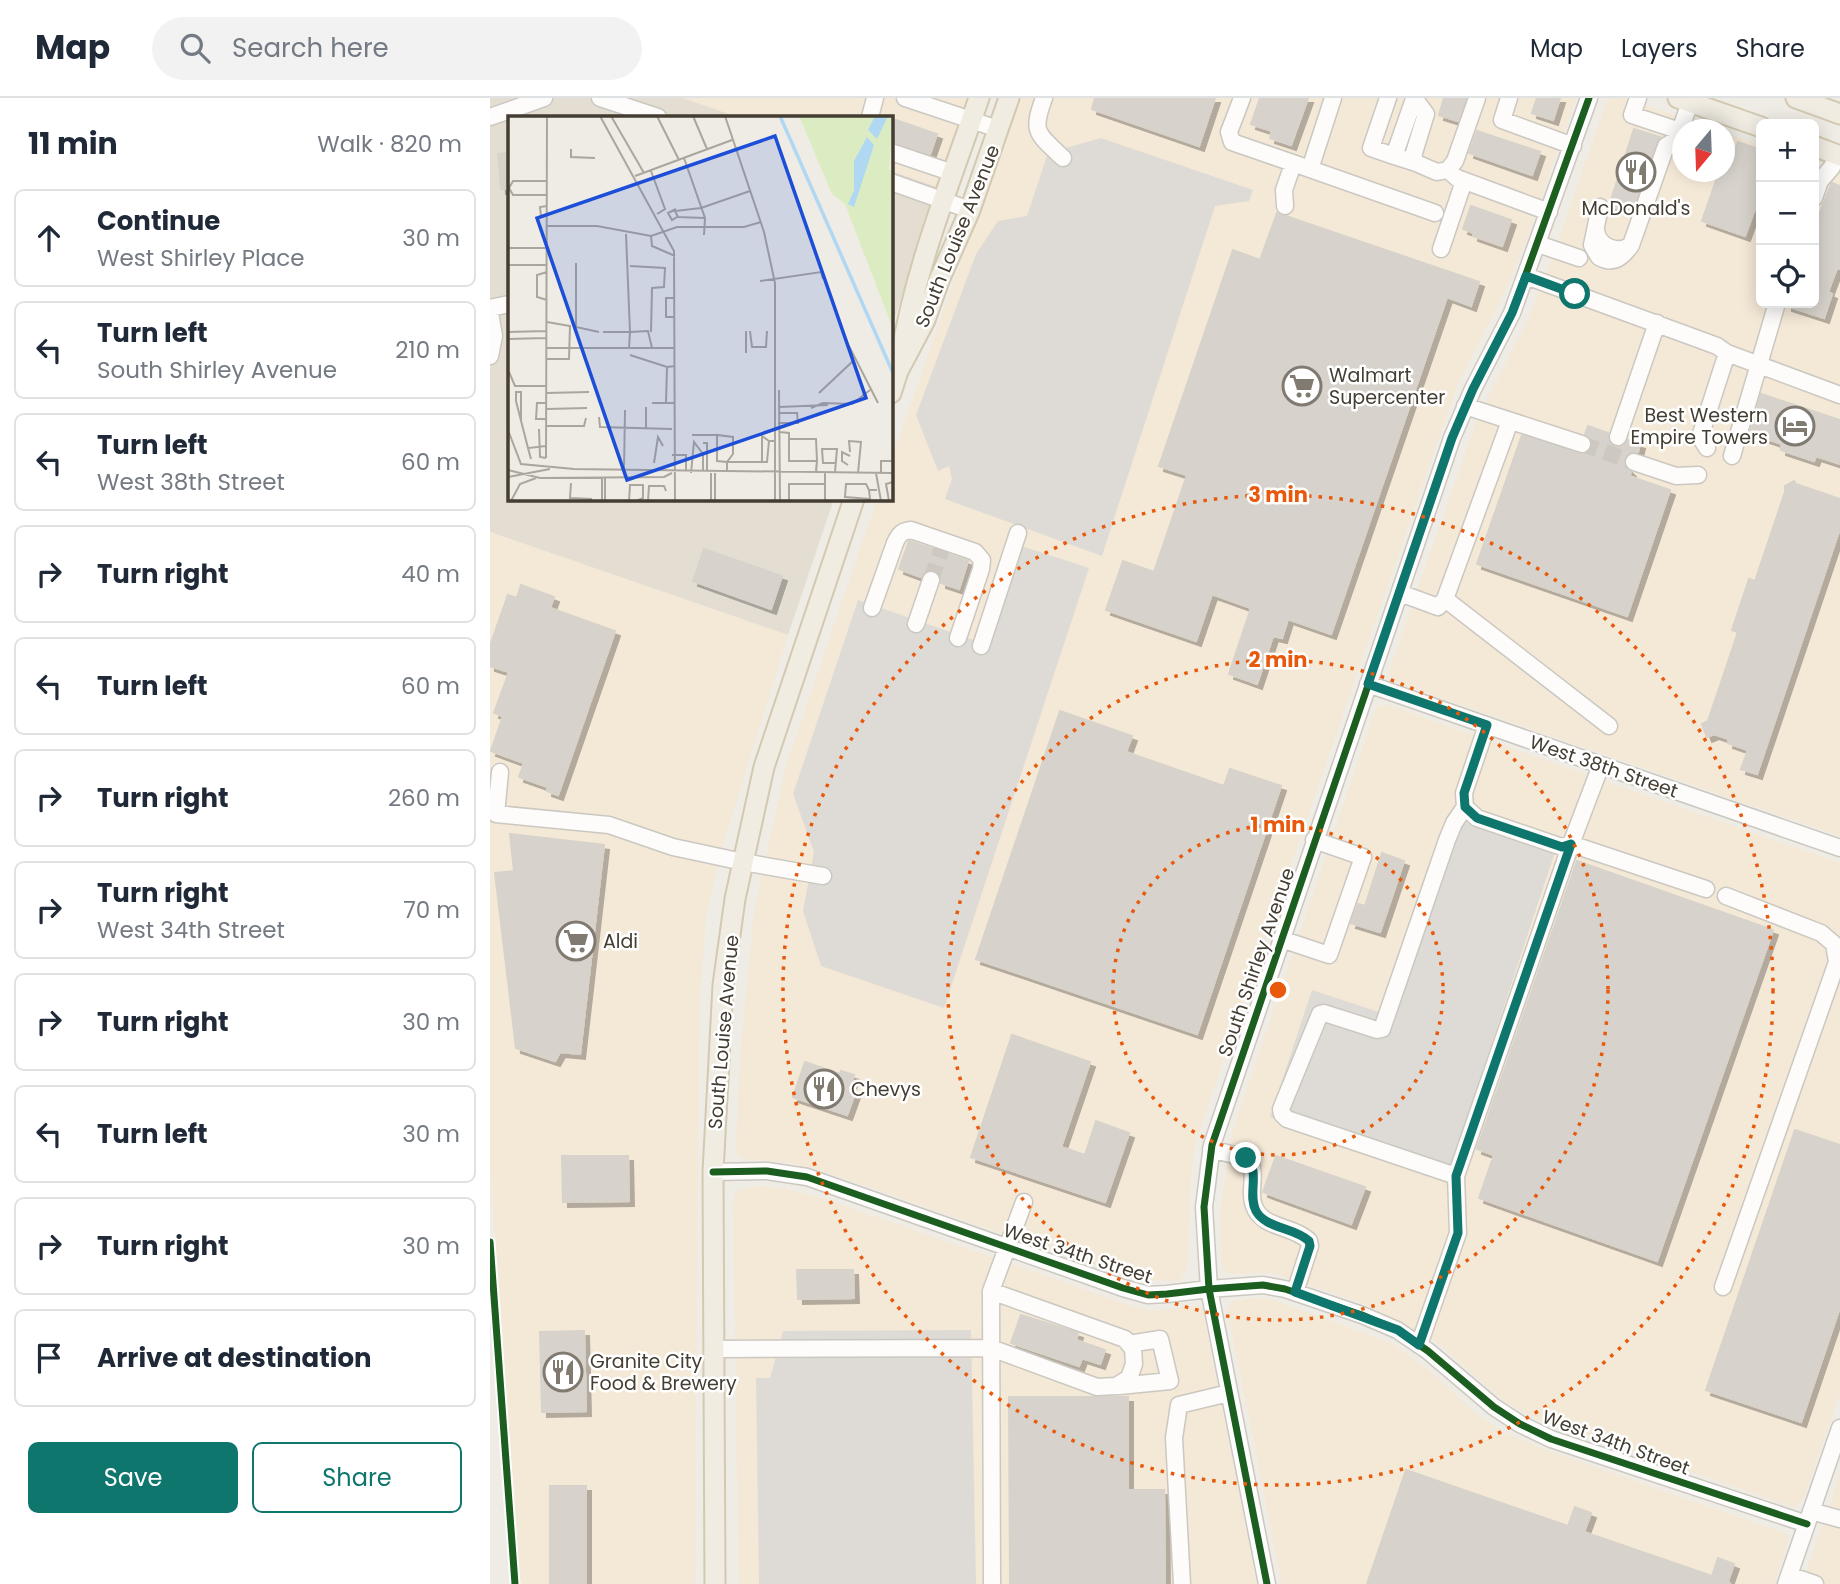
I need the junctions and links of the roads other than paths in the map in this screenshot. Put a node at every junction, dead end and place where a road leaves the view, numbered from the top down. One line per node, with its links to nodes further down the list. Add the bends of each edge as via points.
1 (544, 98): 21 (street)
2 (600, 98): 19 (street)
3 (875, 98): 20 (street)
4 (905, 98): 22 (street)
5 (979, 98): 22 (main road, South Louise Avenue)
6 (1009, 98): 24 (main road, South Louise Avenue)
7 (1044, 98): 30 (street, via 1036,121 1041,137)
8 (1241, 98): 31 (street, via 1229,132 1232,142)
9 (1333, 98): 33 (street)
10 (1388, 98): 29 (street, via 1371,148)
11 (1477, 98): 34 (street)
12 (1509, 98): 26 (street, via 1502,120)
13 (1589, 98): 26 (street, South Shirley Avenue)
14 (1638, 98): 17 (street, via 1632,115 1680,131)
15 (1797, 98): 18 (main road)
16 (1414, 99): 29 (street); 32 (street, via 1426,114 1413,156)
17 (1684, 100): 23 (main road)
18 (1840, 114)
19 (655, 116)
20 (870, 116)
21 (490, 117)
22 (971, 120): 24 (street); 35 (main road, South Louise Avenue)
23 (1756, 125)
24 (999, 129): 42 (main road, South Louise Avenue)
25 (1672, 142): 41 (street, via 1665,146 1631,245 1621,258 1612,261 1594,251)
26 (1573, 146): 44 (street, South Shirley Avenue)
27 (892, 152): 35 (street)
28 (1832, 152): 38 (street, via 1832,167)
29 (1394, 156): 32 (street)
30 (1063, 158)
31 (1293, 163): 33 (street); 40 (street, via 1284,190)
32 (1416, 163): 34 (street, via 1437,172)
33 (1310, 169): 43 (street)
34 (1448, 170): 36 (street)
35 (953, 173): 39 (main road, South Louise Avenue)
36 (1464, 181): 44 (street); 46 (street)
37 (892, 182): 39 (street)
38 (1819, 184)
39 (944, 201): 42 (street); 56 (main road, South Louise Avenue, via 907,316)
40 (1285, 206)
41 (1600, 207)
42 (970, 210): 56 (main road, South Louise Avenue, via 925,320)
43 (1435, 212)
44 (1549, 212): 45 (street, South Shirley Avenue)
45 (1538, 244): 47 (street); 48 (street, South Shirley Avenue)
46 (1441, 249)
47 (1579, 258)
48 (1526, 276): 52 (street); 59 (street, South Shirley Avenue)
49 (508, 304): 51 (street)
50 (1775, 308): 55 (street)
51 (490, 311): 54 (street, via 494,336)
52 (1657, 324): 53 (street); 61 (street)
53 (1722, 349): 55 (street); 63 (street, via 1700,437)
54 (490, 356)
55 (1757, 365): 58 (street); 64 (street)
56 (898, 371): 57 (main road, South Louise Avenue)
57 (892, 390)
58 (1840, 395)
59 (1465, 406): 60 (street); 70 (street, South Shirley Avenue)
60 (1510, 421): 62 (street); 71 (street)
61 (1618, 437)
62 (1582, 444)
63 (1707, 447)
64 (1732, 456)
65 (1634, 462): 66 (street, via 1676,475)
66 (1698, 475)
67 (854, 500): 85 (main road, South Louise Avenue, via 764,767)
68 (1018, 533): 75 (street)
69 (931, 580): 73 (street)
70 (1399, 593): 71 (street, via 1438,607); 76 (street, South Shirley Avenue)
71 (1445, 599): 78 (street)
72 (872, 608): 74 (street, via 900,534 911,530 943,545 975,552 982,560 981,569)
73 (916, 624)
74 (958, 638)
75 (981, 646)
76 (1368, 684): 77 (street, West 38th Street); 82 (street, South Shirley Avenue)
77 (1487, 725): 79 (street, West 38th Street); 81 (street, via 1464,793)
78 (1609, 726)
79 (1601, 765): 83 (street); 84 (street, West 38th Street)
80 (499, 772): 85 (street, via 496,814 609,825 673,847)
81 (1465, 807): 83 (street, via 1477,818 1562,847); 92 (street, via 1447,840 1381,1028 1377,1031 1320,1014 1281,1109 1287,1119)
82 (1314, 840): 89 (street, South Shirley Avenue); 89 (street, via 1363,857 1329,955)
83 (1571, 844): 87 (street); 92 (street)
84 (1840, 848)
85 (743, 862): 86 (street); 91 (main road, South Louise Avenue, via 723,985)
86 (823, 876)
87 (1706, 889)
88 (1726, 896): 95 (street, via 1821,933 1833,944 1836,962)
89 (1281, 939): 90 (street, South Shirley Avenue)
90 (1211, 1149): 96 (street, South Shirley Avenue, via 1204,1207); 98 (street, via 1250,1162 1252,1201 1259,1216 1309,1241)
91 (713, 1172): 94 (street, West 34th Street, via 767,1171 807,1177); 102 (main road, South Louise Avenue)
92 (1456, 1176): 100 (street, via 1458,1233)
93 (1024, 1202): 94 (street)
94 (1008, 1248): 96 (street, West 34th Street, via 1148,1294); 97 (street)
95 (1723, 1287)
96 (1209, 1289): 98 (street, West 34th Street, via 1262,1285); 104 (street, South Shirley Avenue)
97 (991, 1291): 99 (street, via 1125,1339); 101 (street)
98 (1295, 1292): 100 (street, West 34th Street, via 1398,1330)
99 (1129, 1345): 103 (street, via 1134,1364 1129,1378); 103 (street, via 1160,1339 1170,1381)
100 (1419, 1345): 107 (street, West 34th Street, via 1494,1407 1551,1439)
101 (991, 1348): 102 (street); 103 (street, via 1097,1387); 111 (street)
102 (714, 1349): 110 (main road, South Louise Avenue)
103 (1116, 1386)
104 (1229, 1393): 112 (street, via 1179,1405 1174,1438); 113 (street, South Shirley Avenue)
105 (1840, 1428): 106 (street)
106 (1834, 1467): 107 (street)
107 (1809, 1517): 108 (street, West 34th Street); 109 (street)
108 (1840, 1519)
109 (1788, 1580): 114 (street)
110 (715, 1584)
111 (992, 1584)
112 (1182, 1584)
113 (1267, 1584)
114 (1815, 1584)

